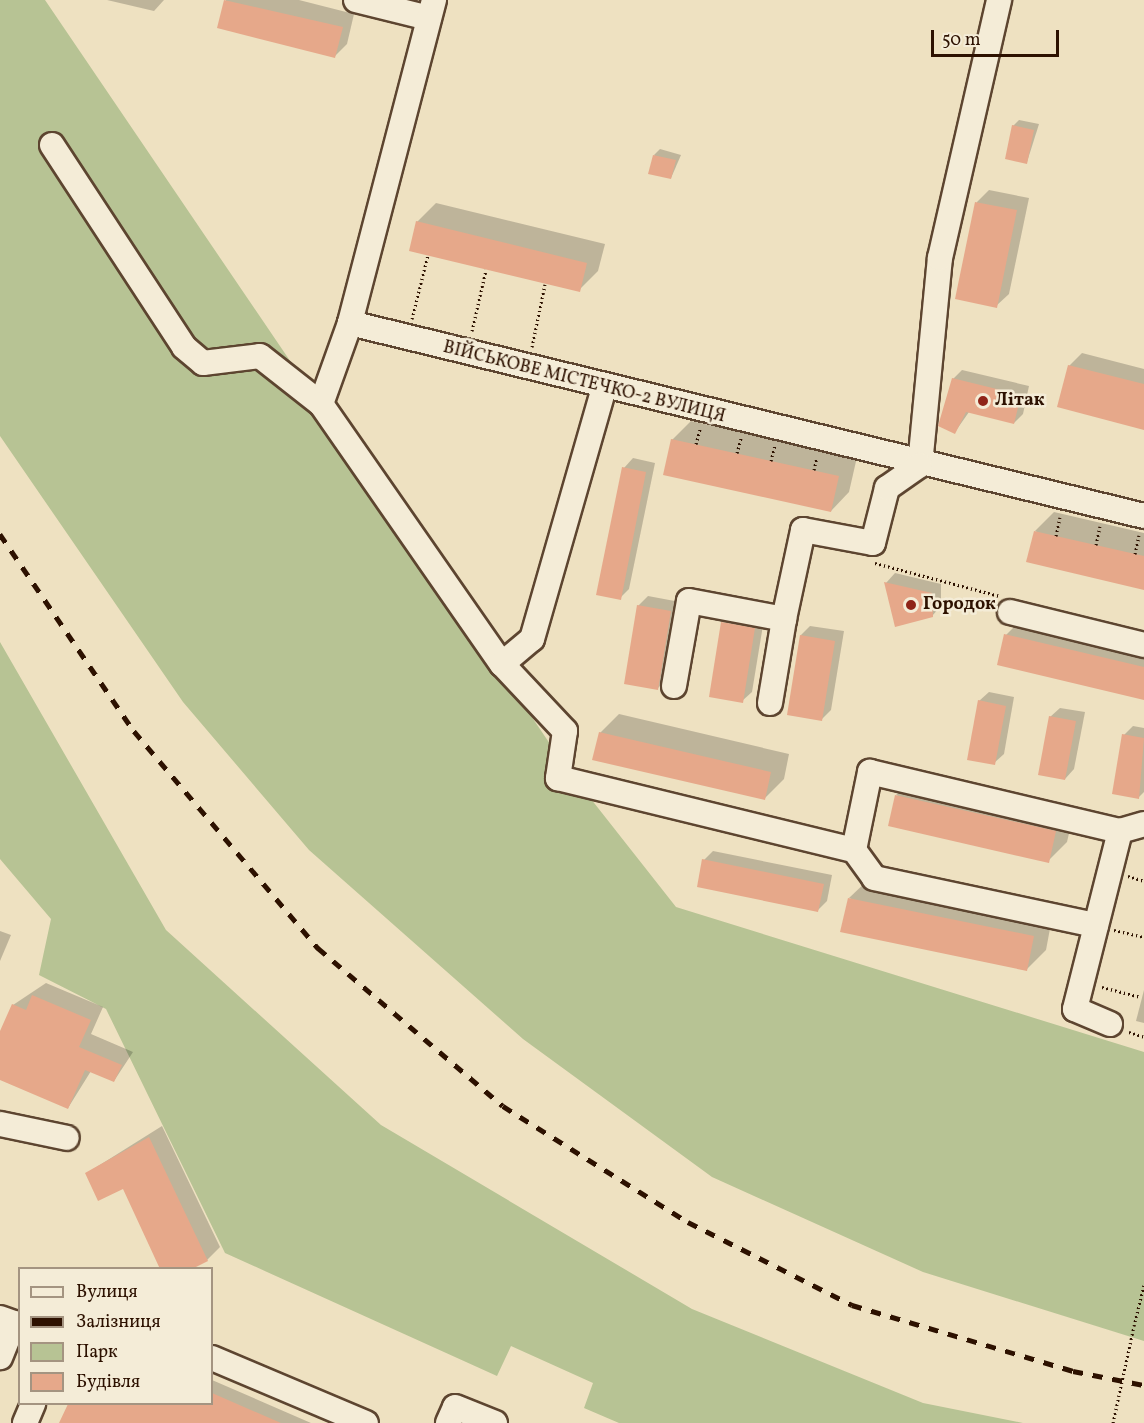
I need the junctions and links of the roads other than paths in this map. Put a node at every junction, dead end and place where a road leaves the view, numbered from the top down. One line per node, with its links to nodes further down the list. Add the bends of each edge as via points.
1 (356, 0): 3 (street)
2 (999, 0): 8 (street, via 940,258)
3 (431, 9): 5 (street)
4 (52, 144): 7 (street, via 184,347 203,363 260,356)
5 (350, 323): 6 (street, ВІЙСЬКОВЕ МІСТЕЧКО-2 ВУЛИЦЯ); 7 (street)
6 (603, 388): 8 (street, ВІЙСЬКОВЕ МІСТЕЧКО-2 ВУЛИЦЯ); 13 (street, via 532,639)
7 (321, 404): 13 (street)
8 (920, 465): 9 (street, ВІЙСЬКОВЕ МІСТЕЧКО-2 ВУЛИЦЯ); 11 (street, via 887,488 873,543 803,530)
9 (1144, 516)
10 (1010, 612): 12 (street)
11 (784, 619): 14 (street, via 689,601); 15 (street)
12 (1144, 645)
13 (502, 664): 18 (street, via 565,731 558,778)
14 (674, 686)
15 (770, 703)
16 (1144, 824): 17 (street)
17 (1120, 831): 18 (street, via 870,772); 19 (street)
18 (854, 850): 19 (street, via 874,878)
19 (1096, 925): 20 (street, via 1075,1009)
20 (1110, 1024)
21 (0, 1124): 22 (street)
22 (67, 1138)
23 (11, 1321): 24 (street)
24 (0, 1357)
25 (213, 1358): 28 (street)
26 (33, 1405): 27 (street)
27 (25, 1423)
28 (366, 1423)
29 (448, 1423): 30 (street, via 455,1407)
30 (495, 1423)

